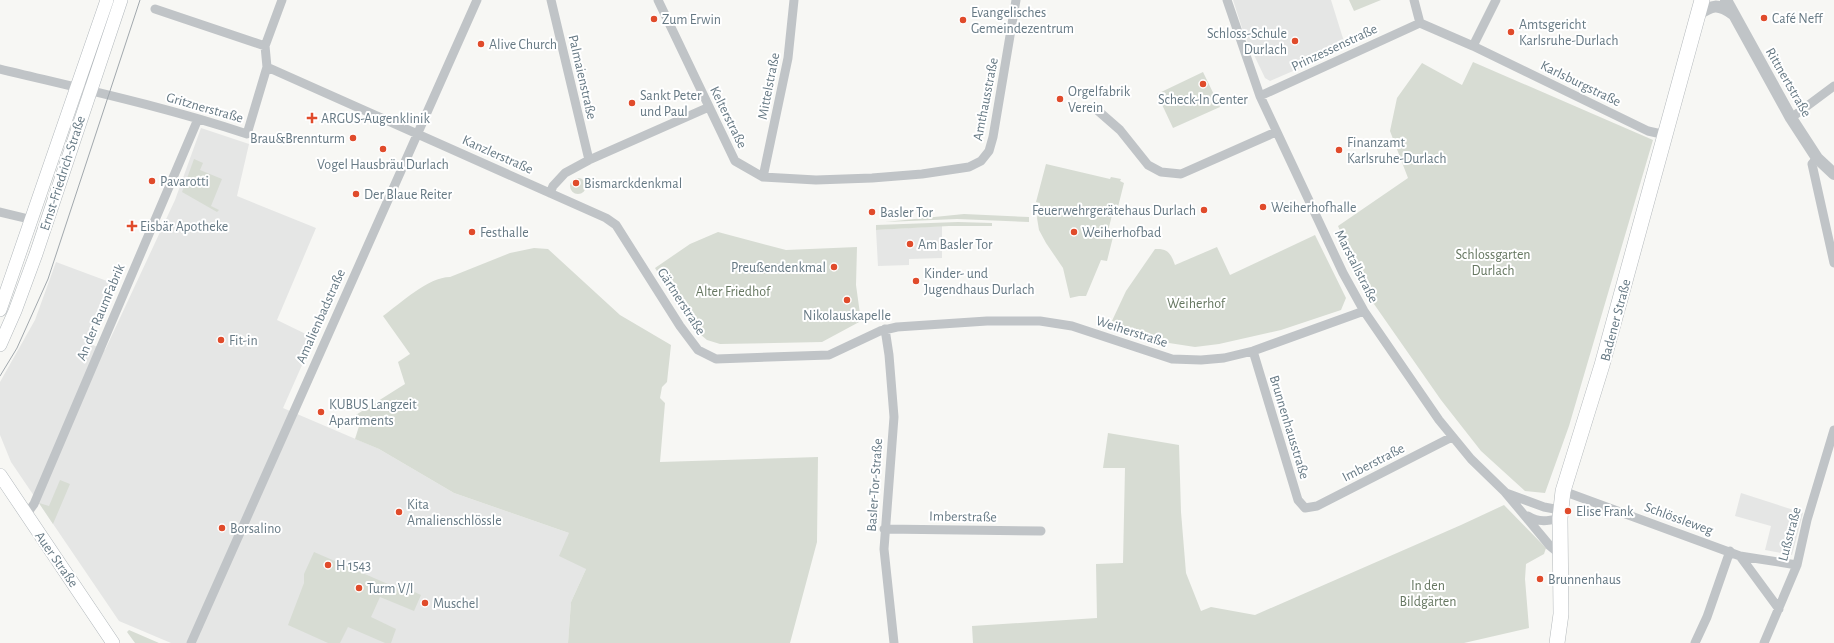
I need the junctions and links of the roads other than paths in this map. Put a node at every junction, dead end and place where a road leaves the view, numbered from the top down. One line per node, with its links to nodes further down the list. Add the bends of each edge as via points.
1 (107, 0): 23 (main road, Ernst-Friedrich-Straße)
2 (121, 0): 23 (main road, Ernst-Friedrich-Straße)
3 (282, 0): 18 (street, Gritznerstraße)
4 (477, 0): 30 (street, Amalienbadstraße)
5 (551, 0): 33 (street, Palmaienstraße)
6 (658, 0): 25 (street, Kelterstraße)
7 (794, 0): 35 (street, Mittelstraße, via 788,58)
8 (1016, 0): 36 (street, Amthausstraße, via 989,151 981,161 969,167)
9 (1227, 0): 24 (street, Marstallstraße)
10 (1414, 0): 17 (street)
11 (1496, 0): 19 (street)
12 (1702, 0): 16 (main road, Badener Straße)
13 (1726, 0): 15 (street, Rittnertstraße)
14 (155, 9): 18 (street)
15 (1733, 14): 16 (street, via 1718,6 1712,6); 27 (street, Rittnertstraße)
16 (1697, 15): 31 (main road, Badener Straße)
17 (1420, 23): 19 (street, Karlsburgstraße); 24 (street, Prinzessenstraße)
18 (265, 46): 20 (street, Gritznerstraße)
19 (1473, 46): 31 (street, Karlsburgstraße, via 1648,131)
20 (267, 67): 28 (street, Gritznerstraße, via 247,134); 30 (street, Kanzlerstraße)
21 (0, 69): 23 (street, Gritznerstraße)
22 (1834, 86): 27 (street)
23 (83, 89): 28 (street, Gritznerstraße); 39 (main road, Ernst-Friedrich-Straße); 42 (main road, Ernst-Friedrich-Straße)
24 (1260, 96): 29 (street, Marstallstraße)
25 (709, 107): 33 (street); 35 (street, Kelterstraße, via 735,161)
26 (1096, 109): 29 (street, via 1120,130 1148,166 1161,172 1181,174)
27 (1791, 118): 32 (street, Rittnertstraße)
28 (198, 119): 56 (street, An der RaumFabrik, via 34,504)
29 (1276, 132): 43 (street, Marstallstraße, via 1343,273)
30 (416, 133): 37 (street, Kanzlerstraße); 65 (street, Amalienbadstraße)
31 (1666, 135): 51 (main road, Badener Straße, via 1602,365)
32 (1817, 158): 34 (street, Rittnertstraße); 40 (street, via 1812,164)
33 (589, 160): 37 (street, via 565,173)
34 (1834, 174)
35 (763, 177): 36 (street, Kelterstraße, via 816,180)
36 (872, 178)
37 (550, 193): 44 (street, Gärtnerstraße, via 616,225 680,326 698,350 716,359 822,356 835,353)
38 (0, 212): 39 (street)
39 (33, 220): 41 (main road, Ernst-Friedrich-Straße)
40 (1834, 263)
41 (1, 308): 42 (main road)
42 (15, 311): 45 (main road, Ernst-Friedrich-Straße)
43 (1364, 311): 46 (street, Weiherstraße); 48 (street, Marstallstraße)
44 (885, 329): 46 (street, Weiherstraße, via 987,321 1040,321 1072,326 1172,359 1224,358); 57 (street, Basler-Tor-Straße, via 894,417)
45 (0, 345)
46 (1253, 351): 53 (street, Brunnenhausstraße, via 1298,500)
47 (1834, 430): 62 (street, Lußstraße)
48 (1452, 437): 52 (street, Marstallstraße); 53 (street, Imberstraße, via 1317,506)
49 (0, 475): 50 (main road, Auer Straße)
50 (2, 484): 56 (main road, Auer Straße)
51 (1563, 491): 55 (main road, Badener Straße); 59 (street, Schlössleweg)
52 (1505, 492): 54 (street, Marstallstraße); 55 (street, Marstallstraße)
53 (1305, 508)
54 (1523, 514): 55 (street, Marstallstraße, via 1535,521 1549,521); 60 (street, Marstallstraße)
55 (1560, 514): 60 (main road, Badener Straße)
56 (26, 515): 64 (main road, Auer Straße)
57 (884, 529): 58 (street, Imberstraße); 66 (street, Basler-Tor-Straße)
58 (1041, 531)
59 (1730, 551): 61 (street, Schlössleweg); 68 (street, via 1707,618)
60 (1561, 555): 67 (main road, Badener Straße, via 1561,614)
61 (1740, 556): 62 (street, Schlössleweg); 63 (street, Schlössleweg)
62 (1796, 565): 63 (street, Lußstraße)
63 (1779, 609): 69 (street, Lußstraße)
64 (113, 643)
65 (191, 643)
66 (894, 643)
67 (1557, 643)
68 (1695, 643)
69 (1764, 643)

